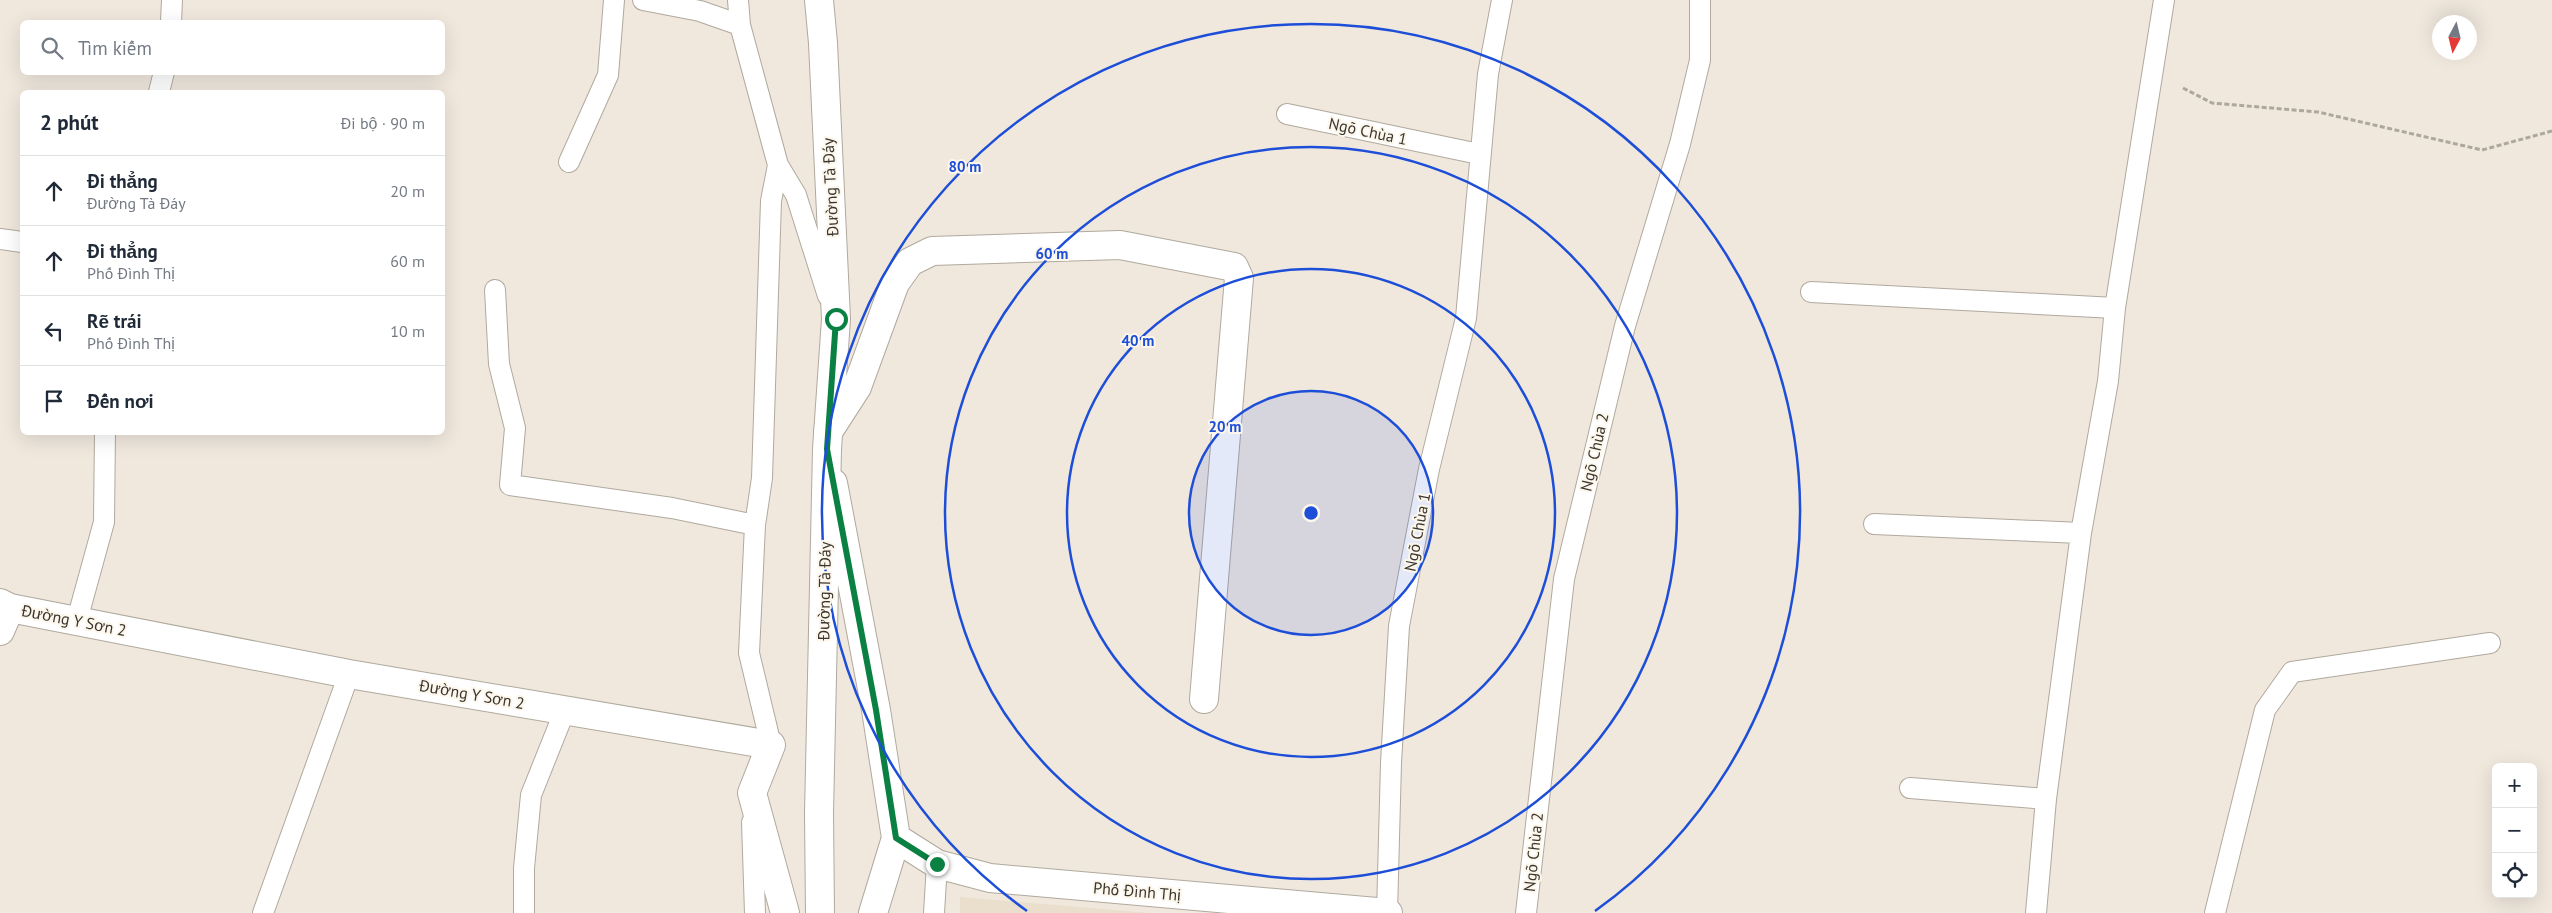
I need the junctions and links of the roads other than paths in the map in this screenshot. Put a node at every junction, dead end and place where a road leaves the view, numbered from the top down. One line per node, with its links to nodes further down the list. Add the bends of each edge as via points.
1 (172, 0): 9 (lane)
2 (614, 0): 15 (lane, via 608,75)
3 (643, 0): 10 (lane, via 700,11)
4 (738, 0): 10 (lane)
5 (1502, 0): 14 (lane, Ngõ Chùa 1, via 1488,74)
6 (1700, 0): 48 (lane, Ngõ Chùa 2, via 1698,69 1680,144 1625,326 1564,579)
7 (2164, 0): 21 (lane)
8 (818, 4): 22 (street, Đường Tà Đáy, via 824,43)
9 (171, 20)
10 (740, 25): 16 (lane)
11 (163, 75): 12 (lane)
12 (160, 90)
13 (1286, 114): 14 (lane, Ngõ Chùa 1)
14 (1479, 154): 47 (lane, Ngõ Chùa 1, via 1466,318 1429,469 1399,626)
15 (569, 162)
16 (778, 165): 22 (lane, via 796,195); 26 (lane, via 771,201 762,478)
17 (0, 240): 18 (lane)
18 (20, 242)
19 (495, 290): 26 (lane, via 499,364 515,428 510,485 672,508)
20 (1811, 292): 21 (lane)
21 (2115, 308): 27 (lane, via 2108,382)
22 (836, 319): 24 (street, Đường Tà Đáy)
23 (105, 435): 29 (lane, via 104,522)
24 (828, 441): 32 (street, via 857,387 895,283 910,262 932,251 1120,245 1234,267 1239,278); 38 (street); 44 (street, Đường Tà Đáy, via 819,812)
25 (1874, 524): 27 (lane)
26 (755, 525): 34 (lane, via 749,653)
27 (2081, 533): 37 (lane)
28 (3, 614): 29 (street, Đường Y Sơn 2)
29 (77, 620): 31 (street, Đường Y Sơn 2)
30 (2490, 643): 50 (lane, via 2292,672 2265,710)
31 (349, 674): 33 (street, Đường Y Sơn 2); 40 (lane)
32 (1204, 699)
33 (565, 710): 34 (street, Đường Y Sơn 2); 41 (lane, via 532,795 524,868)
34 (771, 745): 36 (street)
35 (1910, 788): 37 (lane)
36 (752, 793): 42 (lane); 43 (street)
37 (2046, 799): 49 (lane)
38 (896, 838): 39 (street, Phố Đình Thị); 45 (street)
39 (937, 864): 46 (lane); 47 (street, Phố Đình Thị, via 1007,880)
40 (263, 913)
41 (524, 913)
42 (755, 913)
43 (786, 913)
44 (820, 913)
45 (873, 913)
46 (934, 913)
47 (1387, 913)
48 (1526, 913)
49 (2036, 913)
50 (2215, 913)

